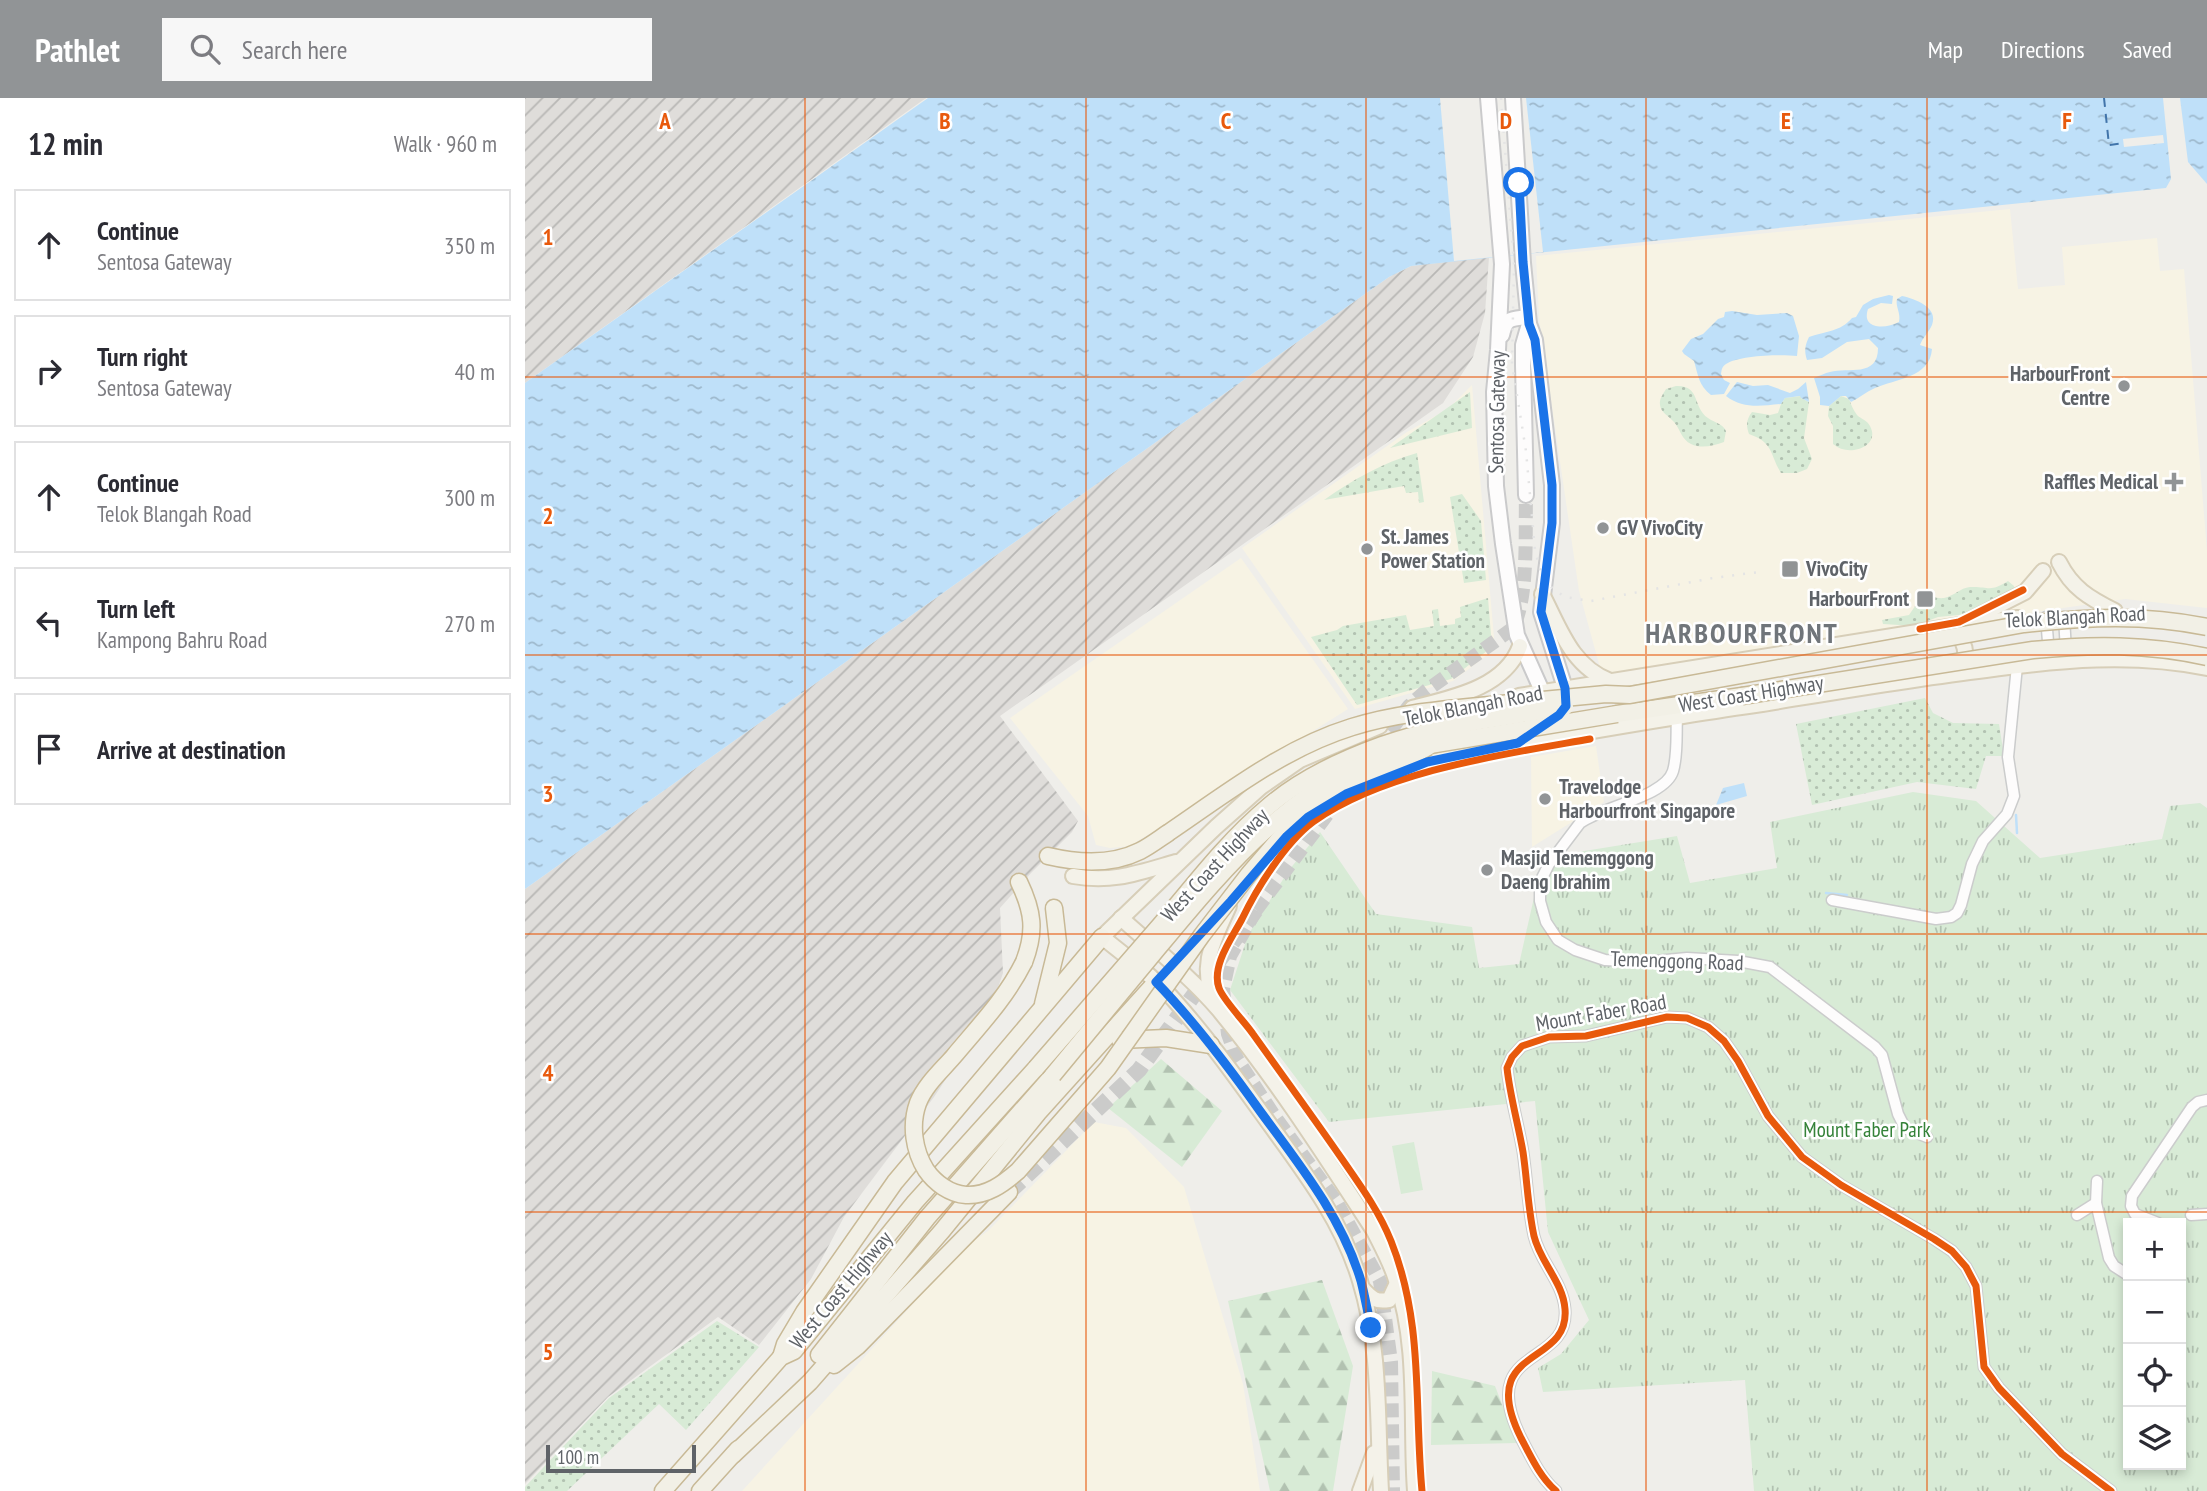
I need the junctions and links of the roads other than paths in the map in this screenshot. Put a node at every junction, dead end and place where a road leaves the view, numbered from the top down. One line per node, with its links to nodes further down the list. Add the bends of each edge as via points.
1 (1488, 98): 4 (main road, Sentosa Gateway, via 1502,264)
2 (1513, 98): 3 (main road, Sentosa Gateway)
3 (1529, 320): 4 (main road, via 1509,319 1504,324); 5 (main road, via 1523,345); 8 (main road, Sentosa Gateway, via 1552,485)
4 (1499, 350): 15 (main road, Sentosa Gateway, via 1494,392 1496,486)
5 (1526, 495)
6 (2059, 562): 9 (main road, via 2074,585)
7 (2043, 571): 13 (main road, via 2025,592)
8 (1542, 594): 22 (main road, via 1573,654); 23 (main road, Sentosa Gateway, via 1541,612)
9 (2115, 611): 10 (main road, Telok Blangah Road); 12 (main road, Telok Blangah Road)
10 (2064, 613): 11 (main road, Telok Blangah Road); 17 (street)
11 (2046, 615): 13 (main road, Telok Blangah Road); 18 (street)
12 (2207, 621)
13 (1954, 626): 21 (main road, via 1965,650 1964,665); 22 (main road, Telok Blangah Road)
14 (2207, 627): 25 (highway, West Coast Highway, bridge, via 2116,617 2024,624)
15 (1520, 646): 24 (main road, Sentosa Gateway); 29 (main road, via 1516,659 1478,688 1377,718)
16 (2207, 657): 31 (highway, West Coast Highway, bridge, via 2144,646 2033,650)
17 (2066, 661): 18 (main road, Telok Blangah Road); 20 (main road, Telok Blangah Road, via 2127,658)
18 (2049, 662): 19 (main road, Telok Blangah Road)
19 (2017, 666): 21 (main road, Telok Blangah Road); 36 (street, via 2008,757 2014,796 2007,814 1983,841 1957,913 1936,919)
20 (2207, 668)
21 (1952, 674): 27 (main road, Telok Blangah Road)
22 (1610, 681): 23 (main road, Telok Blangah Road)
23 (1565, 688): 24 (main road, Telok Blangah Road); 26 (main road, via 1566,703)
24 (1542, 692): 26 (main road, Sentosa Gateway); 29 (main road, Telok Blangah Road, via 1399,720)
25 (1630, 695): 32 (highway, bridge, via 1444,709 1353,726 1272,763 1141,851 1093,861); 59 (highway, West Coast Highway, bridge, via 1424,732 1369,750 1272,803 1231,842 915,1202 794,1351)
26 (1559, 715): 28 (main road); 30 (main road)
27 (1677, 716): 28 (main road, Telok Blangah Road); 48 (street, Temenggong Road, via 1674,763 1668,780 1638,799 1587,818 1549,864 1540,882 1546,922 1558,940 1605,960 1698,959 1770,967 1875,1047 1882,1055 1905,1128)
28 (1601, 729): 30 (main road, Telok Blangah Road)
29 (1356, 735): 33 (main road, Telok Blangah Road, via 1282,771)
30 (1518, 743): 37 (main road, Telok Blangah Road, via 1427,762 1337,799 1287,836)
31 (1429, 747): 35 (highway, bridge, via 1352,782 1286,831 1202,935 1108,1068 1018,1171 990,1191 956,1193 936,1182 918,1156 913,1131 917,1108 926,1088 1007,992 1024,962 1032,933 1030,910); 62 (highway, West Coast Highway, bridge, via 1390,754 1311,793 1273,821 1211,884 1053,1075 951,1188 824,1350)
32 (1048, 856)
33 (1181, 861): 34 (main road, via 1108,879); 39 (main road, Telok Blangah Road)
34 (1073, 876)
35 (1019, 882)
36 (1832, 900)
37 (1231, 901): 41 (main road, Telok Blangah Road); 44 (main road, via 1206,972)
38 (1054, 908): 43 (highway, via 1057,953)
39 (1121, 918): 40 (main road, Telok Blangah Road); 41 (main road)
40 (1102, 937): 42 (main road); 43 (highway)
41 (1173, 964): 42 (main road, Telok Blangah Road); 44 (main road)
42 (1156, 982): 45 (highway); 46 (main road)
43 (1042, 1008): 59 (highway, via 895,1182 814,1296)
44 (1218, 1010): 57 (main road, via 1279,1090 1374,1231)
45 (1101, 1045): 46 (highway, via 1157,1037); 60 (highway)
46 (1211, 1045): 58 (main road, via 1332,1214)
47 (2207, 1100): 55 (street, via 2192,1107 2132,1196 2135,1214)
48 (1927, 1137)
49 (2097, 1181): 51 (street)
50 (1009, 1192): 60 (highway, via 858,1346)
51 (2096, 1203): 53 (street); 56 (street, via 2109,1258)
52 (2207, 1214): 54 (street)
53 (2077, 1215)
54 (2191, 1215)
55 (2145, 1218)
56 (2123, 1272)
57 (1397, 1282): 58 (main road, via 1389,1300 1377,1302); 67 (main road, via 1409,1339)
58 (1362, 1288): 61 (main road, via 1377,1368)
59 (781, 1357): 63 (highway, West Coast Highway)
60 (810, 1382): 62 (highway)
61 (1378, 1436): 65 (main road); 66 (main road)
62 (733, 1455): 64 (highway, West Coast Highway)
63 (663, 1491)
64 (700, 1491)
65 (1360, 1491)
66 (1381, 1491)
67 (1415, 1491)
68 (1556, 1491): 69 (street, Mount Faber Road, via 1538,1471 1517,1430 1507,1391 1514,1373 1549,1346 1565,1318 1564,1300 1534,1236 1507,1068 1522,1046 1549,1037 1585,1035 1667,1017 1687,1018 1724,1041 1768,1116 1803,1157 1952,1251 1976,1286 1984,1367 2062,1454)
69 (2111, 1491)

